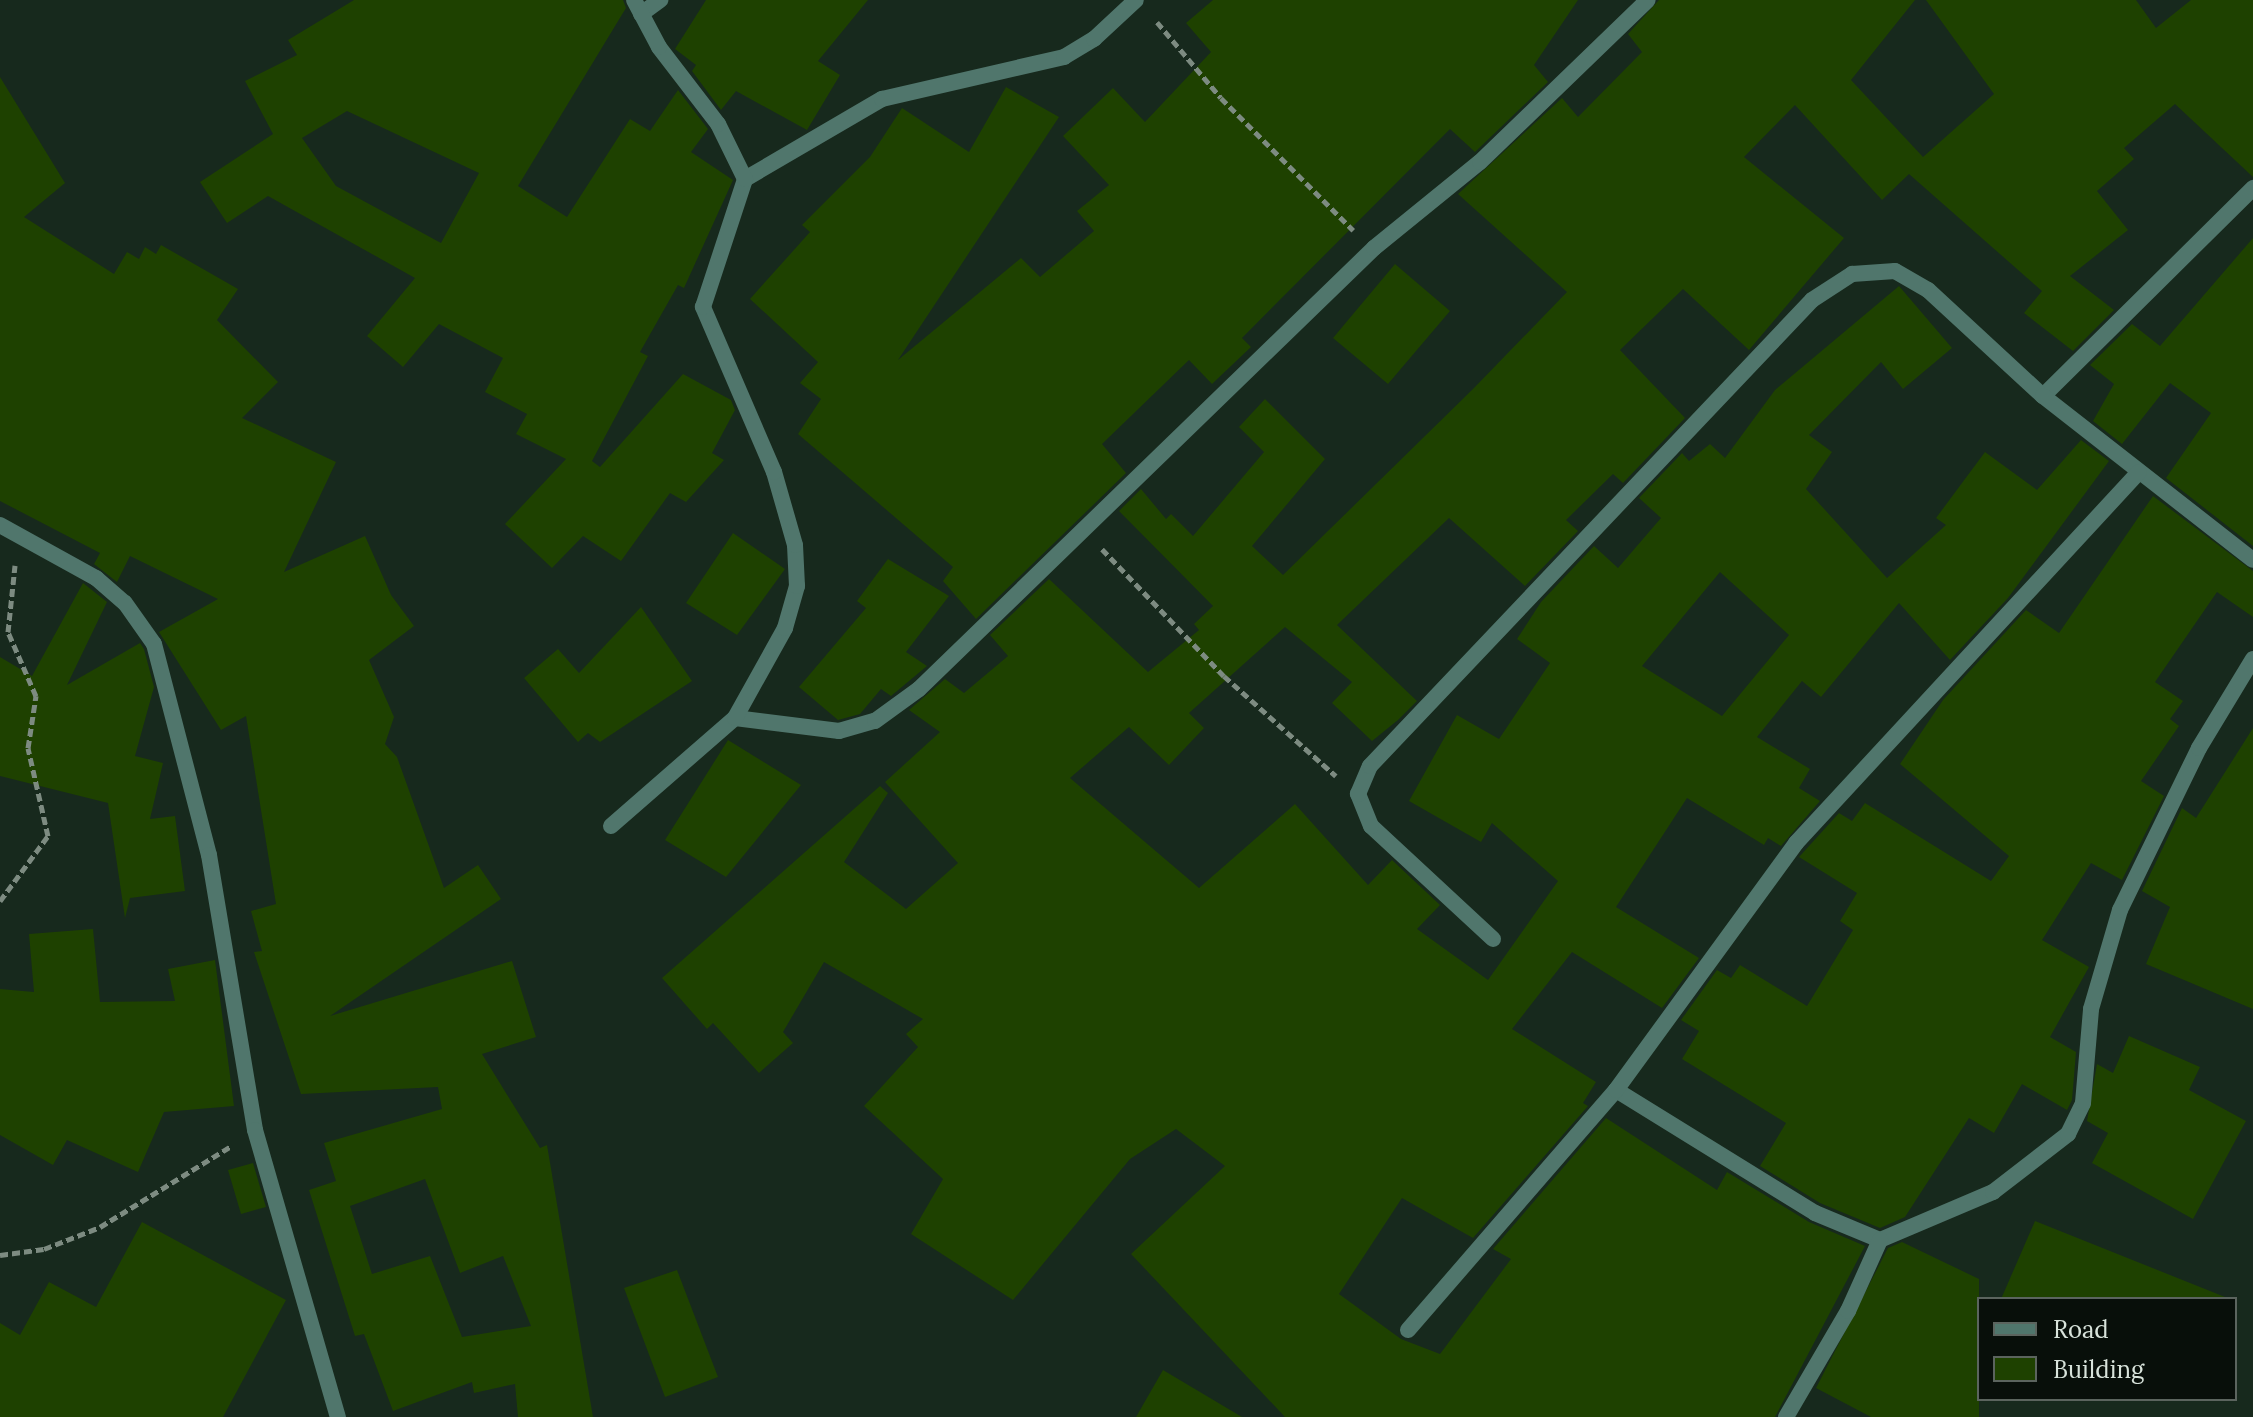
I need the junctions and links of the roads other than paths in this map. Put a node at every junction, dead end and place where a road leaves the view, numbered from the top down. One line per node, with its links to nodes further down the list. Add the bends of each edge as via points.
1 (660, 0): 4 (street)
2 (1648, 0): 12 (street, via 1480,162 1374,248 967,647 875,721 839,731)
3 (1141, 5): 5 (street, via 1064,57 882,99)
4 (637, 7): 5 (street, via 718,124)
5 (745, 179): 12 (street, via 703,307 774,472 795,545 797,586 785,628)
6 (2253, 188): 7 (street)
7 (2043, 396): 8 (street); 14 (street, via 1928,290 1895,271 1852,274 1812,300 1582,547 1389,741 1358,794 1371,826)
8 (2139, 472): 10 (street); 15 (street, via 1796,843)
9 (0, 525): 18 (street, via 96,578 125,603 154,644 209,855 255,1130)
10 (2253, 560)
11 (2253, 659): 16 (street, via 2199,748 2120,910 2091,1009 2083,1103 2068,1134 1993,1192)
12 (735, 718): 13 (street)
13 (611, 826)
14 (1493, 939)
15 (1616, 1090): 16 (street, via 1815,1213); 17 (street)
16 (1880, 1240): 19 (street, via 1848,1311)
17 (1408, 1330)
18 (338, 1417)
19 (1786, 1417)

